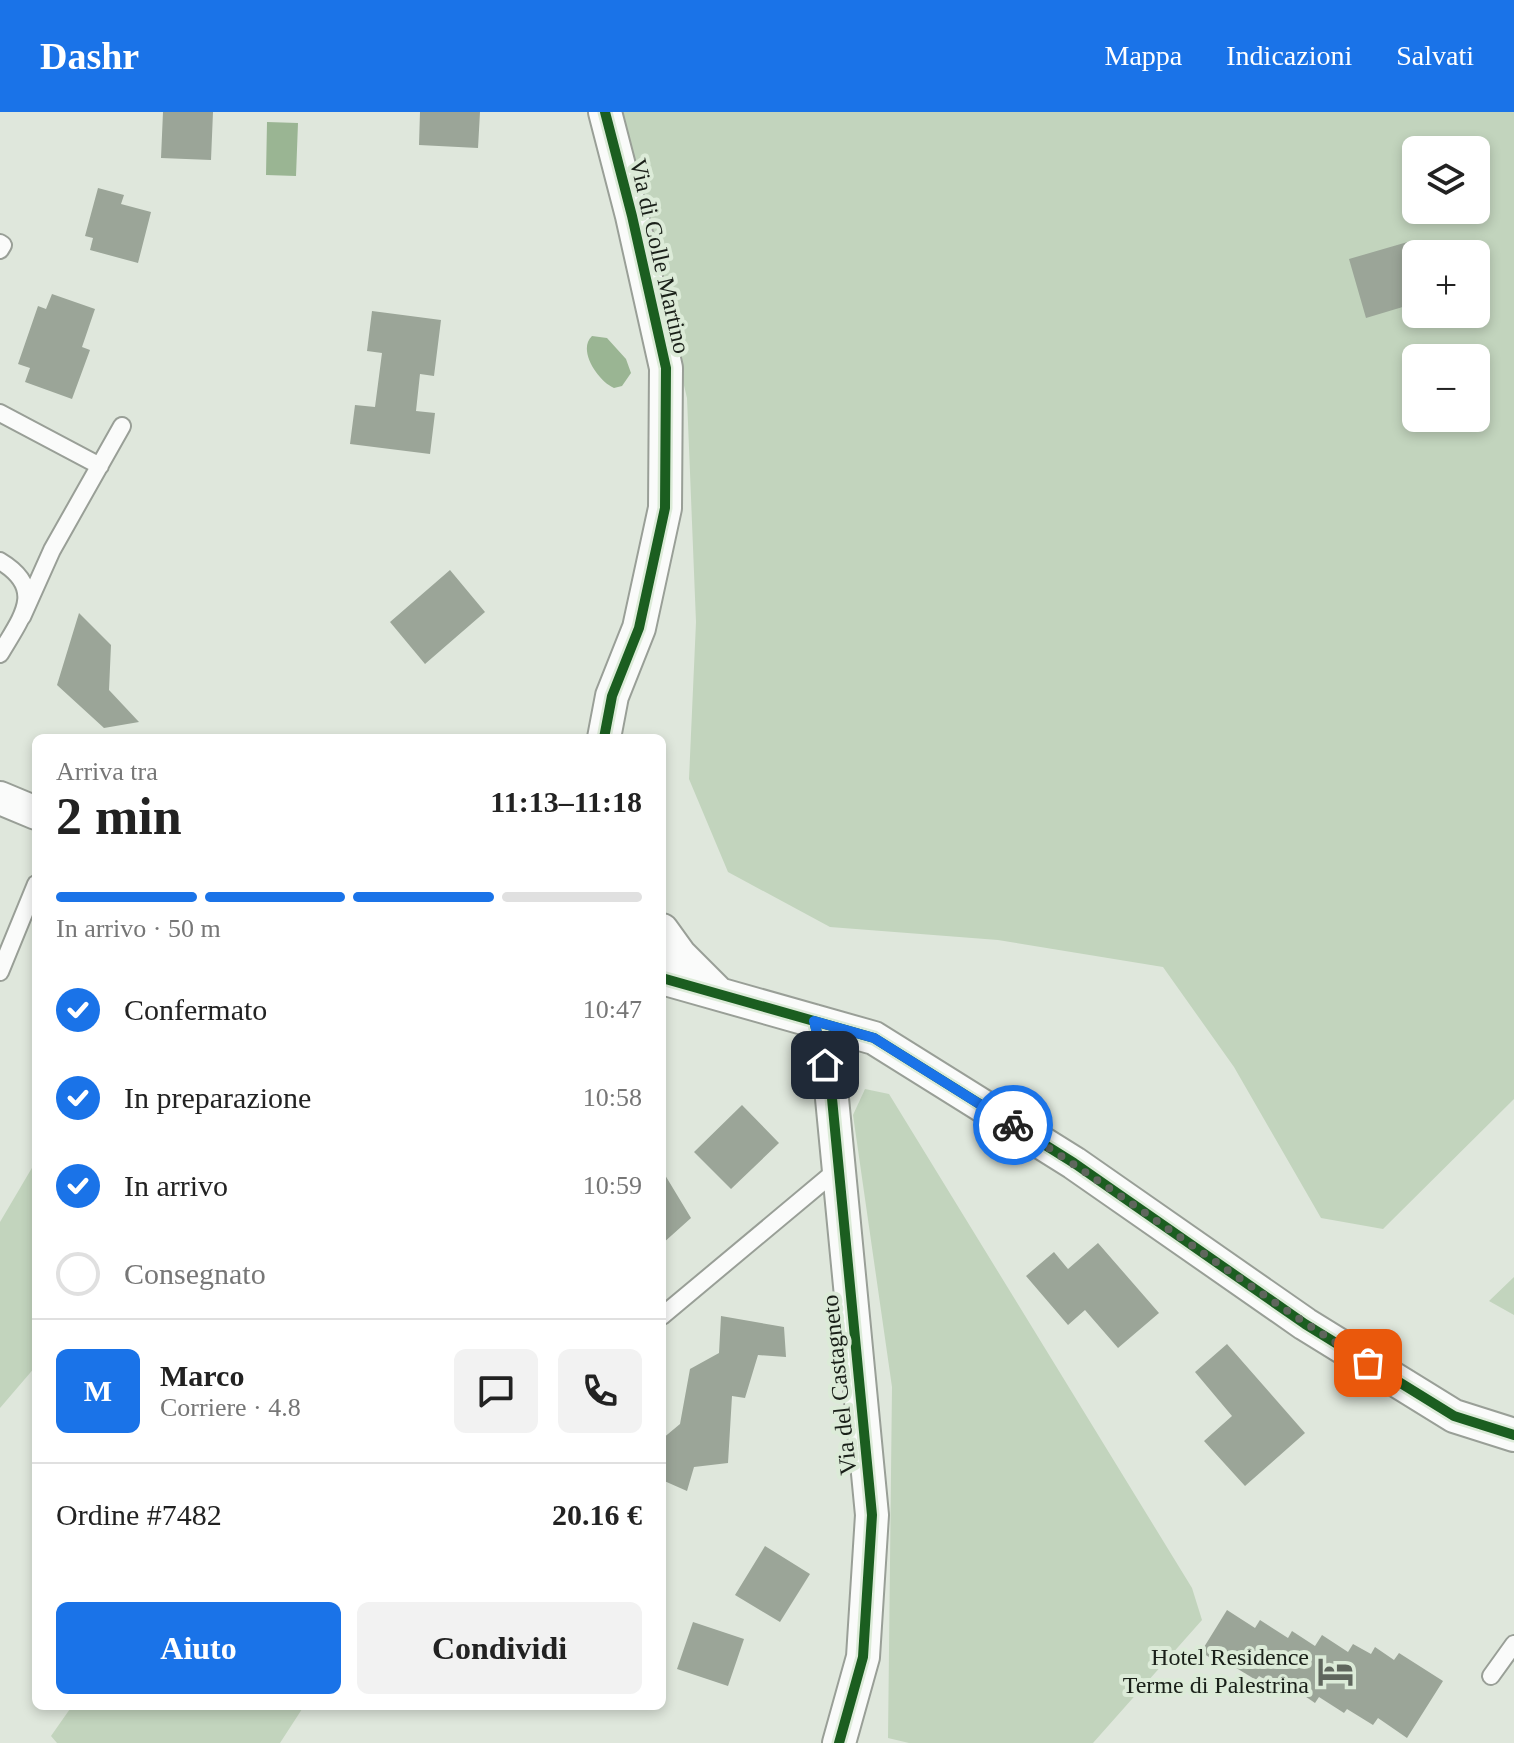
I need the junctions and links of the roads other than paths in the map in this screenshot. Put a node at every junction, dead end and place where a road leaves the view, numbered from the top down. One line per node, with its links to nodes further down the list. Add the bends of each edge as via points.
1 (605, 112): 10 (street, Via di Colle Martino, via 666,368 665,508 639,628 612,696)
2 (0, 243): 3 (lane)
3 (0, 250)
4 (0, 413): 6 (lane)
5 (122, 426): 6 (lane)
6 (100, 466): 8 (lane, via 52,550)
7 (0, 561): 8 (lane, via 22,578 28,600)
8 (22, 617): 9 (lane)
9 (0, 654)
10 (605, 734)
11 (0, 798): 12 (street)
12 (32, 811)
13 (32, 894): 15 (lane)
14 (666, 936): 17 (street)
15 (0, 972)
16 (666, 979): 17 (street)
17 (719, 994): 18 (street)
18 (814, 1021): 19 (street, Via del Castagneto, via 831,1088); 21 (street, via 874,1038 1074,1163 1305,1324 1454,1416)
19 (838, 1169): 20 (lane); 24 (street, Via del Castagneto, via 872,1515 863,1657)
20 (666, 1313)
21 (1514, 1435)
22 (1514, 1644): 23 (lane)
23 (1491, 1676)
24 (839, 1743)

